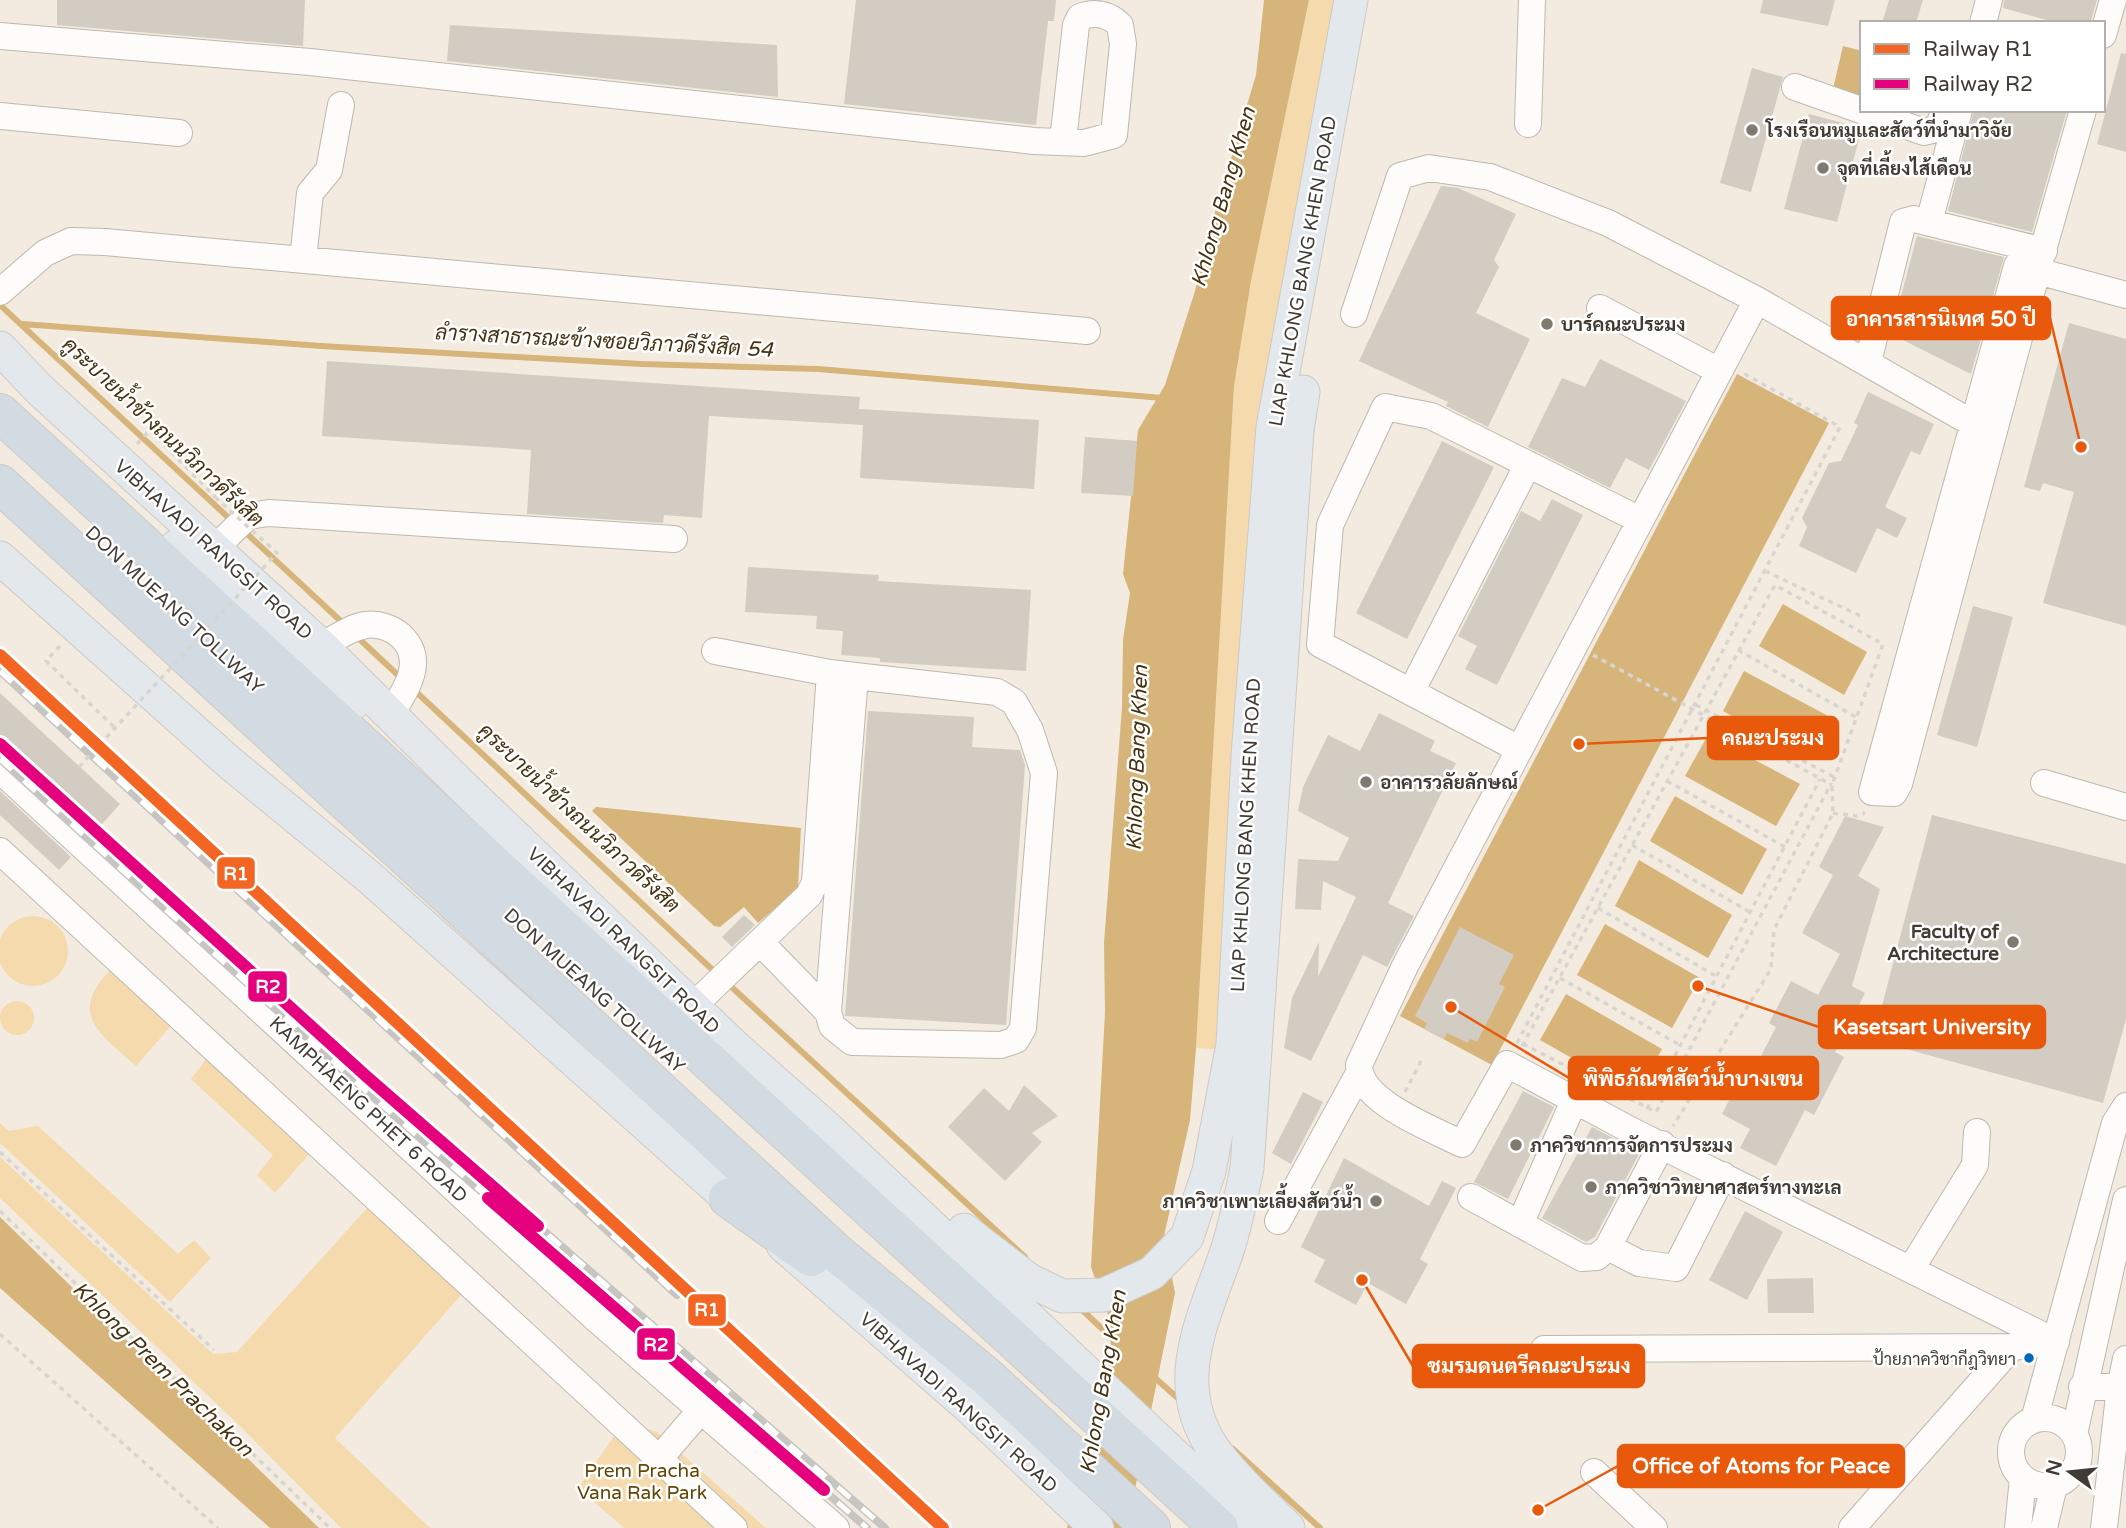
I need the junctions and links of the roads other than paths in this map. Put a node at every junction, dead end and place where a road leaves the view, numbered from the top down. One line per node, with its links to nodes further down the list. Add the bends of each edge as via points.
1 (1351, 0): 65 (main road, LIAP KHLONG BANG KHEN ROAD, via 1273,427 1248,756 1233,1044 1209,1171 1187,1237 1152,1273 1104,1295 1062,1296 1029,1280 983,1246 898,1170)
2 (1374, 0): 94 (main road, LIAP KHLONG BANG KHEN ROAD, via 1297,429 1247,1168 1239,1210 1190,1366 1195,1408 1214,1449)
3 (1532, 0): 19 (street)
4 (1974, 0): 7 (street)
5 (1989, 0): 8 (street)
6 (2113, 0): 9 (street)
7 (1969, 21)
8 (1984, 21)
9 (2105, 28)
10 (0, 36): 21 (street, via 310,62)
11 (1795, 87): 13 (street)
12 (341, 105): 23 (street, via 329,170 310,193)
13 (1860, 110)
14 (1867, 112): 15 (street, via 1924,132 1940,124)
15 (1943, 112)
16 (1958, 112): 22 (street)
17 (2081, 112): 24 (street)
18 (0, 116): 20 (street)
19 (1528, 124)
20 (179, 133)
21 (1063, 141): 21 (street, via 1076,25 1080,17 1104,14 1120,25 1123,44 1114,135 1084,143)
22 (1929, 222): 24 (street); 32 (street, via 1903,222)
23 (303, 260): 25 (street, via 71,242 45,253); 30 (street)
24 (2040, 261): 26 (street); 36 (street, via 2017,266)
25 (0, 292)
26 (2126, 295)
27 (1757, 300): 29 (street, via 1608,223 1490,177 1429,167 1401,176); 32 (street); 33 (street)
28 (1600, 308): 33 (street)
29 (1354, 314)
30 (1087, 331)
31 (0, 348): 42 (main road, VIBHAVADI RANGSIT ROAD, via 40,390)
32 (1868, 362): 36 (street)
33 (1721, 367): 41 (street)
34 (0, 378): 46 (main road, via 31,411)
35 (0, 413): 72 (highway, VIBHAVADI RANGSIT ROAD)
36 (1983, 425): 36 (street, via 1899,784 1894,793 1872,792)
37 (0, 447): 100 (highway, DON MUEANG TOLLWAY)
38 (1528, 464): 41 (street); 49 (street); 49 (street, via 1431,416 1385,407 1330,526 1320,644)
39 (0, 484): 99 (highway, DON MUEANG TOLLWAY, via 839,1255 985,1375)
40 (0, 503): 77 (highway, VIBHAVADI RANGSIT ROAD, via 235,716 432,906)
41 (1640, 520): 51 (street)
42 (230, 532): 44 (street, via 269,513); 46 (main road, VIBHAVADI RANGSIT ROAD)
43 (0, 534): 57 (main road, via 239,744)
44 (674, 539)
45 (0, 558): 57 (main road, VIBHAVADI RANGSIT ROAD, via 230,763)
46 (332, 643): 50 (main road, VIBHAVADI RANGSIT ROAD); 50 (street, via 384,626 408,644 414,657); 54 (main road)
47 (715, 651): 48 (street)
48 (843, 674): 58 (street, via 814,882 802,904); 60 (street); 60 (street, via 997,692 1014,702 1038,747 1044,773 1023,1028 1016,1040 1001,1045 852,1042 832,1026)
49 (1411, 692): 51 (street)
50 (402, 695): 54 (main road, VIBHAVADI RANGSIT ROAD)
51 (1517, 748): 62 (street, via 1405,966)
52 (0, 770): 85 (street, KAMPHAENG PHET 6 ROAD, via 595,1318)
53 (2044, 783): 55 (street)
54 (460, 785): 59 (main road, VIBHAVADI RANGSIT ROAD)
55 (2126, 807)
56 (0, 851): 88 (street)
57 (369, 877): 70 (main road, VIBHAVADI RANGSIT ROAD)
58 (760, 942): 59 (street); 60 (street)
59 (712, 988): 61 (main road, VIBHAVADI RANGSIT ROAD)
60 (828, 1012)
61 (735, 1047): 65 (main road, VIBHAVADI RANGSIT ROAD); 72 (highway)
62 (1359, 1073): 63 (street, via 1376,1099 1462,1144 1515,1049); 73 (street)
63 (1574, 1101): 67 (street); 74 (street)
64 (2126, 1106): 78 (street, via 2115,1123)
65 (828, 1129): 84 (main road, VIBHAVADI RANGSIT ROAD)
66 (1976, 1132): 76 (street, via 1975,1166)
67 (1662, 1144): 68 (street); 75 (street)
68 (1723, 1175): 75 (street, via 1676,1268 1646,1265); 76 (street)
69 (1471, 1197): 74 (street)
70 (728, 1198): 77 (highway); 93 (main road, VIBHAVADI RANGSIT ROAD, via 968,1406)
71 (2126, 1200): 82 (street)
72 (882, 1218): 84 (highway, VIBHAVADI RANGSIT ROAD)
73 (1278, 1221)
74 (1520, 1224): 75 (street, via 1582,1258 1597,1256)
75 (1608, 1247)
76 (1911, 1269): 78 (street)
77 (870, 1299): 93 (highway, VIBHAVADI RANGSIT ROAD, via 982,1389)
78 (2056, 1342): 79 (street); 86 (street)
79 (2012, 1347): 80 (street); 103 (street)
80 (1544, 1349)
81 (2126, 1359): 83 (street)
82 (2082, 1387): 83 (street); 87 (street)
83 (2120, 1387): 106 (street)
84 (1089, 1393): 89 (highway, VIBHAVADI RANGSIT ROAD)
85 (701, 1410): 88 (street); 96 (street, KAMPHAENG PHET 6 ROAD)
86 (2034, 1420): 87 (street, via 2057,1420); 91 (street, via 2016,1434 2011,1451 2015,1469)
87 (2074, 1434): 92 (street, via 2078,1461 2071,1474)
88 (658, 1460): 95 (street)
89 (1169, 1466): 94 (main road, VIBHAVADI RANGSIT ROAD); 101 (highway, VIBHAVADI RANGSIT ROAD)
90 (1594, 1472): 102 (street)
91 (2023, 1478): 92 (street, via 2042,1486); 104 (street)
92 (2054, 1485): 105 (street)
93 (1070, 1486): 97 (main road, VIBHAVADI RANGSIT ROAD); 98 (highway, VIBHAVADI RANGSIT ROAD)
94 (1273, 1526)
95 (734, 1528)
96 (836, 1528)
97 (1097, 1528)
98 (1130, 1528)
99 (1151, 1528)
100 (1194, 1528)
101 (1219, 1528)
102 (1654, 1528)
103 (1852, 1528)
104 (2018, 1528)
105 (2044, 1528)
106 (2104, 1528)

